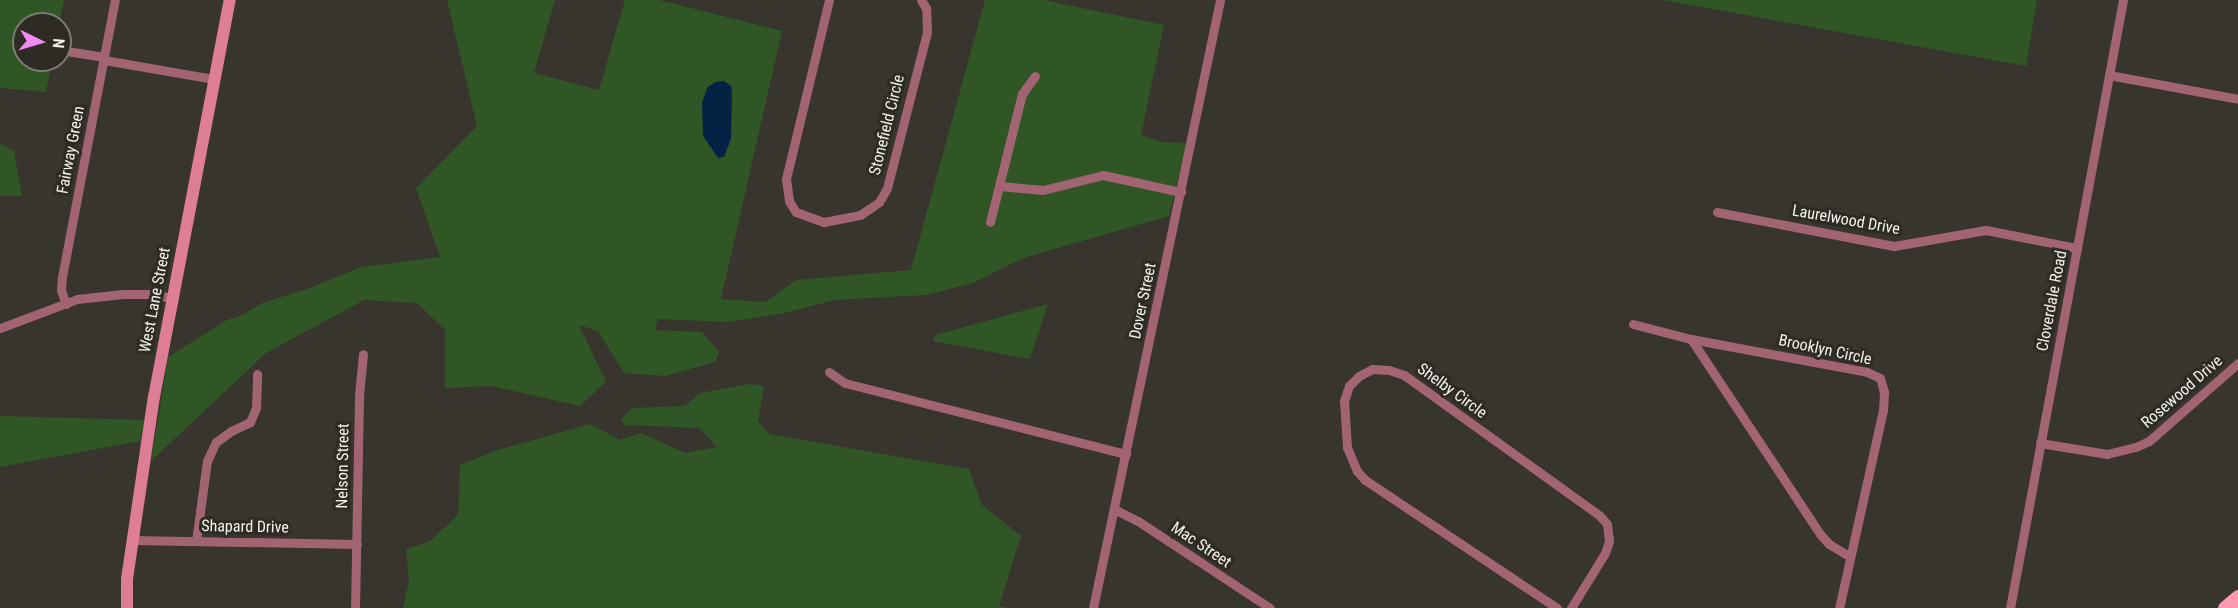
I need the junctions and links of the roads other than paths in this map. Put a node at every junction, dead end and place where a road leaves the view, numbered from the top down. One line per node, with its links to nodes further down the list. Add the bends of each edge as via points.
1 (115, 0): 8 (street, Fairway Green)
2 (230, 0): 11 (street, West Lane Street)
3 (829, 0): 4 (street, Stonefield Circle, via 786,179 789,201 796,212 824,222 860,215 879,202 887,188 927,32 926,8)
4 (921, 0)
5 (1220, 0): 14 (street, Dover Street)
6 (2123, 0): 9 (street, Cloverdale Road)
7 (72, 52): 8 (street)
8 (104, 58): 11 (street); 19 (street, Fairway Green, via 62,277)
9 (2109, 75): 12 (street); 17 (street, Cloverdale Road)
10 (1035, 76): 13 (street, via 1022,94)
11 (214, 79): 18 (street, West Lane Street)
12 (2238, 99)
13 (1000, 186): 14 (street, via 1043,190 1103,176); 16 (street)
14 (1181, 192): 28 (street, Dover Street)
15 (1717, 212): 17 (street, Laurelwood Drive, via 1894,246 1986,230)
16 (990, 222)
17 (2077, 248): 27 (street, Cloverdale Road)
18 (172, 298): 19 (street, via 123,294 77,299); 30 (street, West Lane Street)
19 (66, 304): 21 (street)
20 (1633, 324): 22 (street, Brooklyn Circle)
21 (0, 328)
22 (1691, 339): 33 (street, via 1820,534 1828,544); 33 (street, Brooklyn Circle, via 1867,372 1880,378 1883,410)
23 (363, 354): 32 (street, Nelson Street)
24 (2238, 363): 27 (street, Rosewood Drive, via 2149,441 2136,447 2107,454)
25 (829, 372): 28 (street, via 845,383)
26 (257, 374): 31 (street, via 256,408 250,422 216,442 207,461)
27 (2040, 443): 42 (street, Cloverdale Road)
28 (1126, 454): 29 (street, Dover Street)
29 (1114, 509): 37 (street, Dover Street); 38 (street, Mac Street)
30 (132, 540): 31 (street, Shapard Drive); 35 (street, West Lane Street)
31 (196, 541): 32 (street, Shapard Drive)
32 (357, 544): 36 (street, Nelson Street)
33 (1849, 556): 41 (street, Brooklyn Circle)
34 (2238, 597): 43 (main road)
35 (127, 608)
36 (355, 608)
37 (1093, 608)
38 (1270, 608)
39 (1557, 608): 40 (street, Shelby Circle, via 1357,471 1347,447 1344,401 1348,386 1359,376 1372,369 1404,375 1599,515 1610,532 1609,541)
40 (1571, 608)
41 (1839, 608)
42 (2010, 608)
43 (2225, 608)

